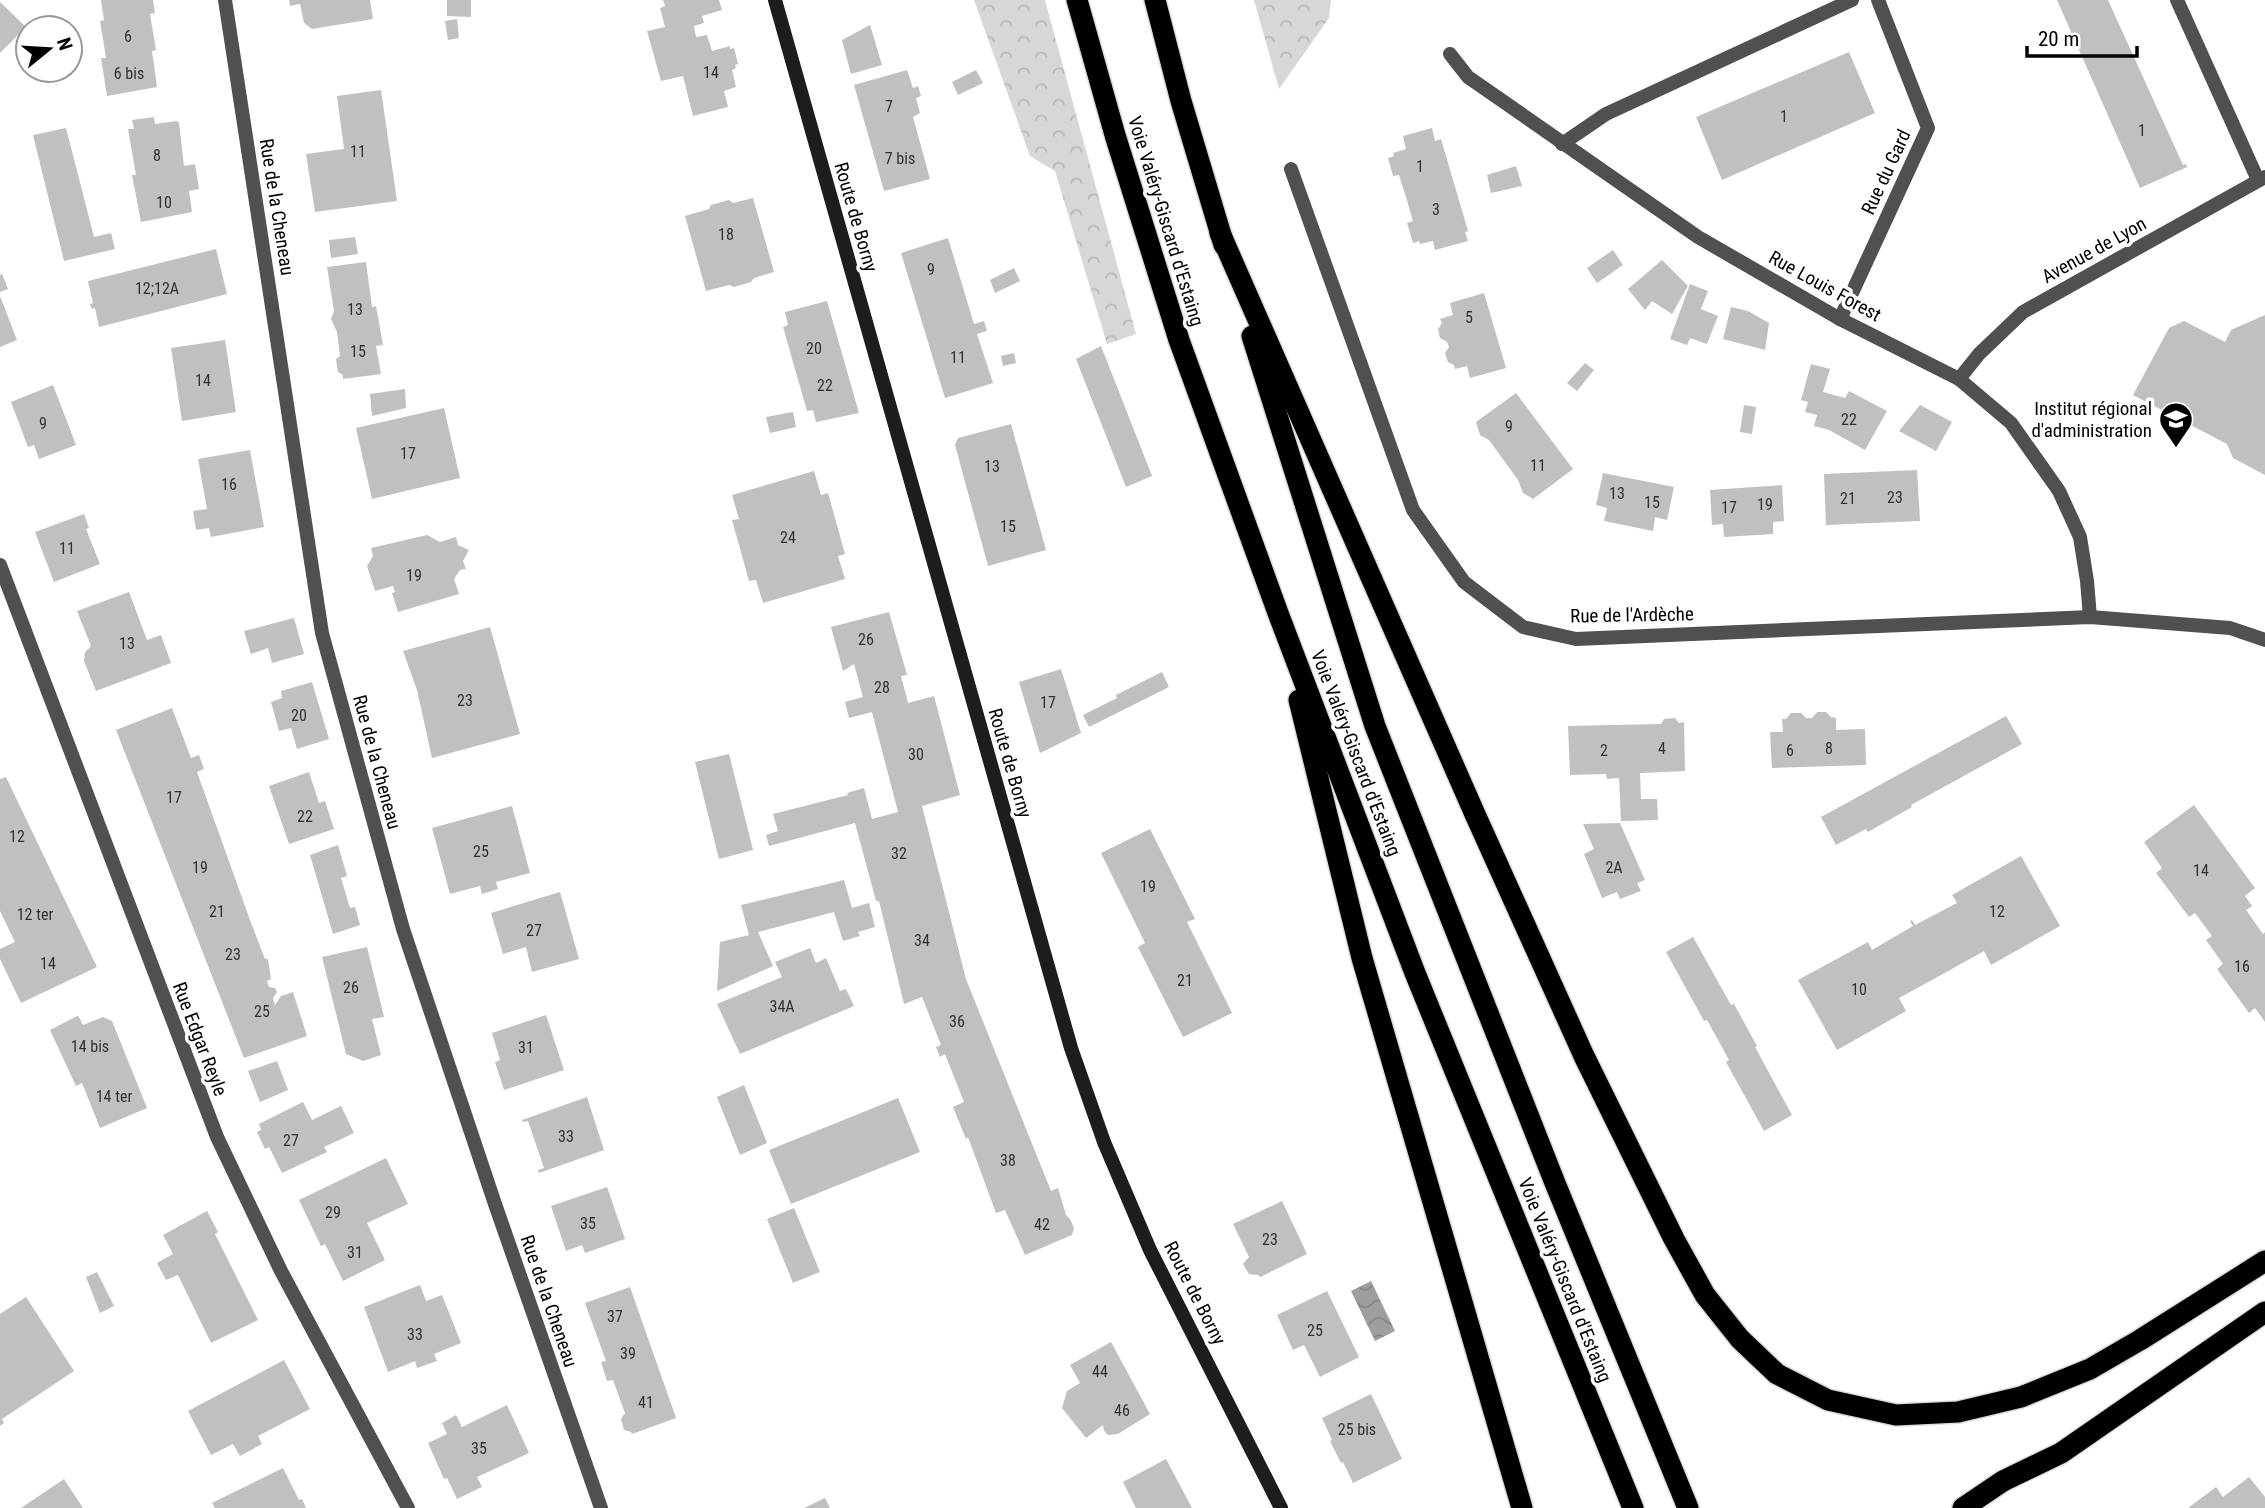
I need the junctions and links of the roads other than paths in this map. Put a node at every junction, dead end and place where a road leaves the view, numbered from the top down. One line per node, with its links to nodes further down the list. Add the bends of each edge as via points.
1 (225, 0): 22 (street, Rue de la Cheneau, via 322,633 403,929)
2 (775, 0): 23 (street, Route de Borny, via 1071,1048 1104,1142 1150,1250)
3 (1077, 0): 16 (highway, Voie Valéry-Giscard d'Estaing, via 1179,340)
4 (1155, 0): 12 (highway, Voie Valéry-Giscard d'Estaing)
5 (1852, 0): 9 (street, via 1606,114)
6 (1878, 0): 13 (street, Rue du Gard, via 1928,128)
7 (2177, 0): 11 (street)
8 (1450, 54): 9 (street, Rue Louis Forest, via 1468,77)
9 (1562, 144): 13 (street, Rue Louis Forest, via 1698,237)
10 (1291, 169): 17 (street, Rue de l'Ardèche, via 1413,510 1464,582 1522,626 1576,639)
11 (2262, 178): 14 (street, Avenue de Lyon, via 2023,312)
12 (1220, 233): 19 (highway, via 1584,1056 1674,1239 1705,1294 1740,1339 1777,1374 1828,1400 1896,1415 1958,1412 2021,1397 2090,1369); 26 (highway, Voie Valéry-Giscard d'Estaing, via 1375,726)
13 (1840, 318): 14 (street, Rue Louis Forest)
14 (1959, 380): 17 (street, Rue Louis Forest, via 2011,423 2059,491 2080,537)
15 (0, 565): 21 (street, Rue Edgar Reyle, via 217,1137 282,1271)
16 (1278, 613): 24 (highway, via 1362,958); 25 (highway, Voie Valéry-Giscard d'Estaing, via 1415,973)
17 (2090, 617): 18 (street, Rue de l'Ardèche, via 2231,628)
18 (2265, 640)
19 (2265, 1261)
20 (2265, 1312): 27 (highway, via 2061,1453 2003,1481)
21 (408, 1508)
22 (601, 1508)
23 (1281, 1508)
24 (1522, 1508)
25 (1633, 1508)
26 (1688, 1508)
27 (1963, 1508)

